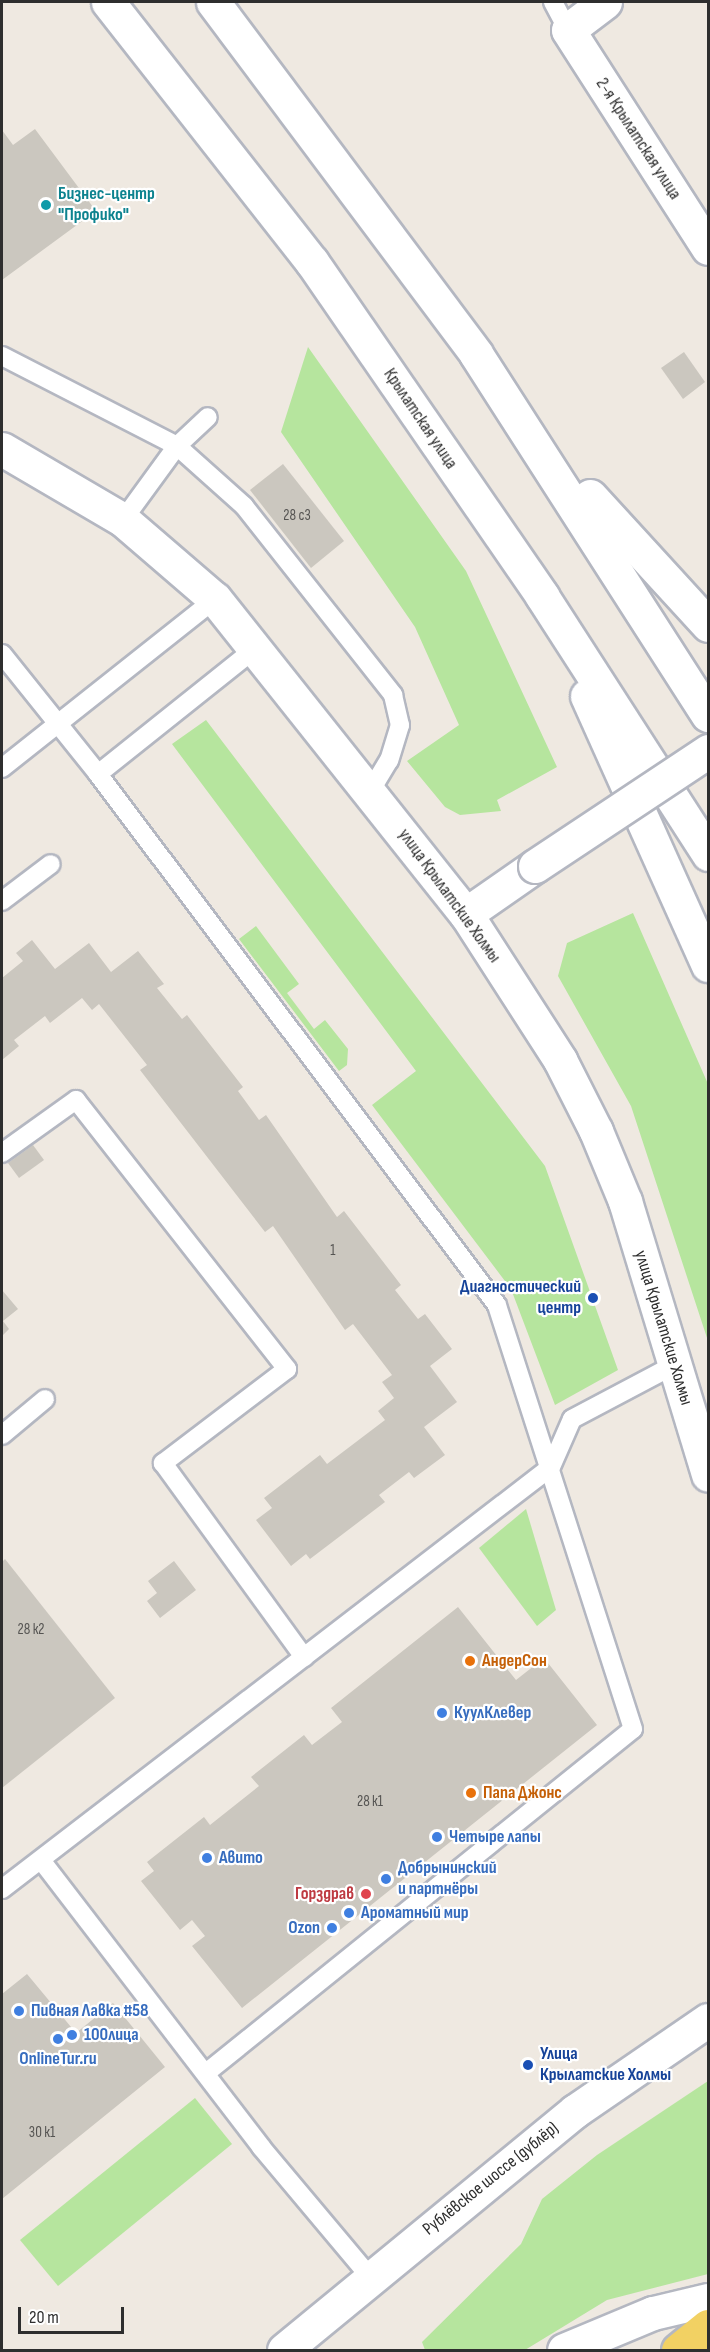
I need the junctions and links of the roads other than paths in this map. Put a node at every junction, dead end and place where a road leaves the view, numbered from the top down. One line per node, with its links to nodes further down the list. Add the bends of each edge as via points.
1 (108, 2): 13 (main road, Крылатская улица, via 312,262)
2 (213, 2): 7 (main road)
3 (553, 2): 5 (lane)
4 (605, 2): 5 (main road)
5 (568, 30): 6 (main road, 2-я Крылатская улица)
6 (708, 248)
7 (476, 354): 15 (main road, via 626,542); 18 (main road)
8 (2, 356): 10 (lane)
9 (208, 417): 10 (lane)
10 (177, 446): 12 (lane); 23 (lane, via 244,506 393,695 400,726 389,760)
11 (2, 449): 12 (main road, улица Крылатские Холмы)
12 (123, 520): 14 (main road, улица Крылатские Холмы)
13 (542, 596): 24 (main road, Крылатская улица); 28 (main road)
14 (215, 599): 16 (main road, улица Крылатские Холмы); 19 (lane)
15 (708, 625)
16 (257, 647): 22 (lane); 23 (main road, улица Крылатские Холмы)
17 (2, 654): 19 (lane)
18 (708, 715)
19 (59, 722): 21 (lane); 22 (lane)
20 (708, 751): 27 (main road, bridge)
21 (2, 768)
22 (98, 774): 33 (lane, via 497,1305)
23 (371, 790): 27 (main road, улица Крылатские Холмы)
24 (708, 854)
25 (51, 864): 26 (lane)
26 (2, 901)
27 (466, 914): 30 (main road, улица Крылатские Холмы, via 560,1060 596,1131 624,1201)
28 (708, 965)
29 (2, 1154): 35 (lane, via 76,1100 287,1369 163,1463)
30 (674, 1365): 33 (lane, via 572,1419); 34 (main road, улица Крылатские Холмы)
31 (45, 1399): 32 (lane)
32 (2, 1435)
33 (552, 1467): 35 (lane); 39 (lane, via 633,1729)
34 (708, 1475)
35 (304, 1657): 36 (lane)
36 (41, 1860): 37 (lane); 39 (lane)
37 (2, 1889)
38 (708, 2020): 40 (main road, Рублёвское шоссе (дублёр), via 575,2111)
39 (206, 2073): 40 (lane)
40 (370, 2277): 43 (main road, Рублёвское шоссе (дублёр))
41 (708, 2300): 44 (main road, via 653,2313)
42 (708, 2326): 45 (main road)
43 (284, 2350)
44 (564, 2350)
45 (678, 2350)

